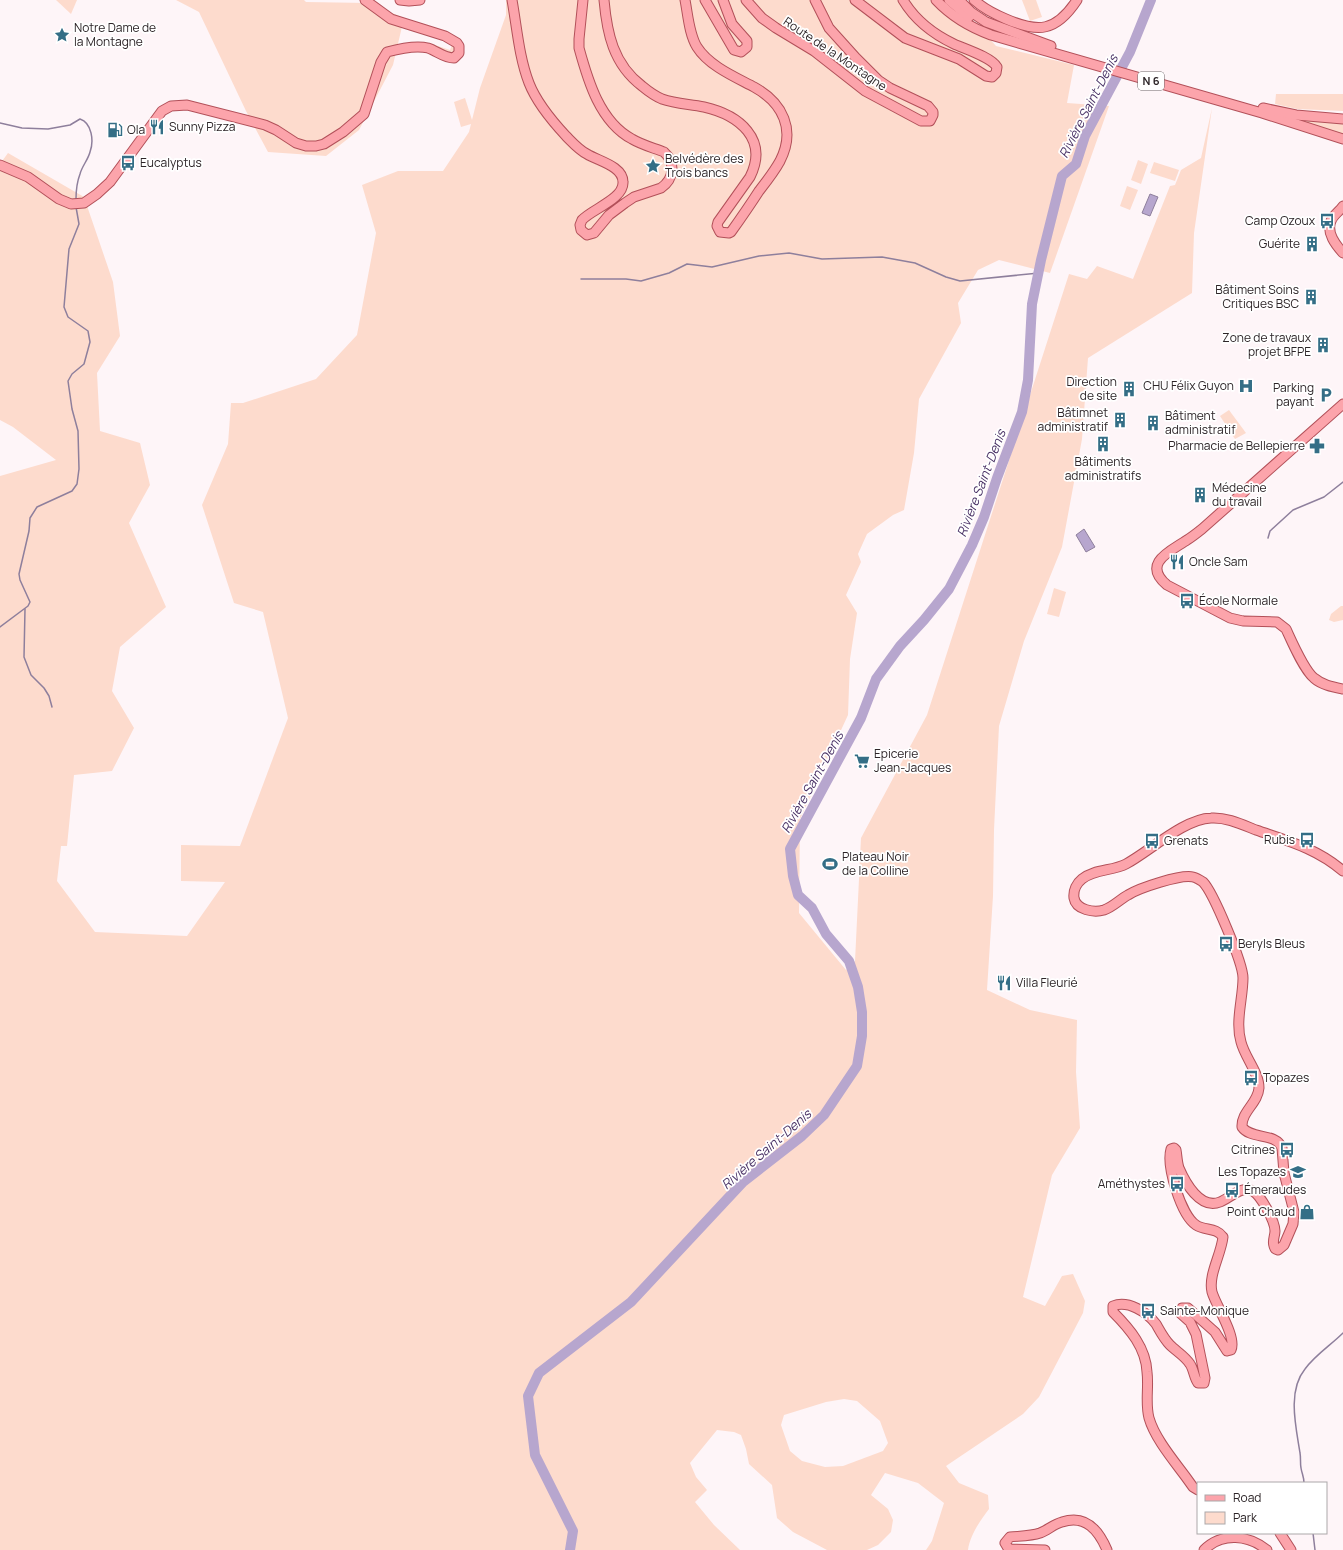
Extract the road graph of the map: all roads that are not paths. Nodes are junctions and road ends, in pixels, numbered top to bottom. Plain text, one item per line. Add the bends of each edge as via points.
1 (365, 0) edge
2 (400, 0) edge
3 (420, 0) edge
4 (512, 0) edge
5 (583, 0) edge
6 (604, 0) edge
7 (685, 0) edge
8 (705, 0) edge
9 (723, 0) edge
10 (746, 0) edge
11 (815, 0) edge
12 (855, 0) edge
13 (903, 0) edge
14 (936, 0) edge
15 (944, 0) edge
16 (949, 0) edge
17 (958, 0) edge
18 (974, 0) edge
19 (1076, 0) edge
20 (1041, 46) junction
21 (1263, 111) junction
22 (1343, 119) edge
23 (1343, 139) edge
24 (0, 165) edge
25 (1343, 207) edge
26 (1343, 217) edge
27 (1330, 226) junction
28 (1343, 253) edge
29 (1343, 404) edge
30 (1343, 689) edge
31 (1343, 871) edge
32 (1197, 1489) edge
33 (1281, 1534) edge
34 (1045, 1550) edge
35 (1107, 1550) edge
36 (1204, 1550) edge
37 (1267, 1550) edge
38 (1291, 1550) edge

1 - 24 main road via 391,19 435,32 454,41 459,46 457,56 448,58 423,47 387,52 381,62 364,114 343,132 322,145 306,146 265,125 194,106 179,105 162,111 110,182 97,194 76,204 59,199 28,177
2 - 3 main road
4 - 5 main road via 526,73 530,85 549,116 585,153 617,170 622,178 623,186 618,195 582,220 581,230 587,235 594,233 625,202 665,185 671,177 673,166 664,152 631,139 620,131 598,102 579,48
6 - 7 main road via 610,39 621,63 631,76 662,99 712,109 729,116 744,127 753,138 756,152 753,170 746,184 718,222 720,232 729,233 780,160 787,134 786,122 772,100 717,66 697,48
8 - 9 main road via 734,50 742,52 747,47 747,41 732,24
10 - 11 main road, Route de la Montagne via 762,18 814,51 865,91 921,121 930,121 933,112 928,106 890,88 856,58 829,28
12 - 13 main road via 905,38 959,59 986,76 992,77 996,73 997,67 991,61 929,29 911,12
14 - 20 main road via 952,15 972,28 1002,39
15 - 20 main road, N 6 via 984,29 1005,38
16 - 20 main road, N 6 via 967,16 984,25
17 - 20 main road via 986,22
18 - 19 main road via 990,12 1032,28 1044,27 1063,18
20 - 21 main road, N 6
21 - 22 main road, N 6
21 - 23 main road, N 6
25 - 27 main road via 1332,218
26 - 27 main road
27 - 28 main road via 1332,238
29 - 30 main road via 1202,529 1164,555 1158,566 1160,578 1167,585 1230,618 1277,622 1282,625 1308,672 1324,684
31 - 32 main road via 1329,859 1305,847 1228,820 1212,818 1192,823 1125,864 1083,877 1074,890 1074,899 1078,905 1084,909 1102,911 1140,889 1182,877 1194,877 1208,888 1228,931 1244,975 1239,1034 1244,1054 1256,1075 1259,1087 1242,1127 1246,1132 1276,1140 1282,1148 1284,1173 1294,1212 1293,1224 1284,1245 1278,1250 1273,1244 1275,1231 1271,1217 1260,1197 1254,1192 1243,1190 1219,1202 1203,1201 1186,1183 1176,1150 1171,1149 1169,1153 1174,1186 1188,1217 1195,1225 1214,1230 1223,1237 1211,1290 1229,1330 1233,1345 1231,1350 1227,1351 1215,1332 1188,1308 1182,1308 1180,1311 1196,1334 1204,1383 1198,1384 1187,1360 1170,1345 1146,1314 1127,1305 1113,1306 1113,1312 1145,1356 1148,1373 1147,1407 1152,1427
33 - 38 main road
34 - 35 main road via 1011,1549 1005,1543 1010,1537 1037,1534 1072,1520 1091,1526
36 - 37 main road via 1225,1538 1242,1537 1257,1542

